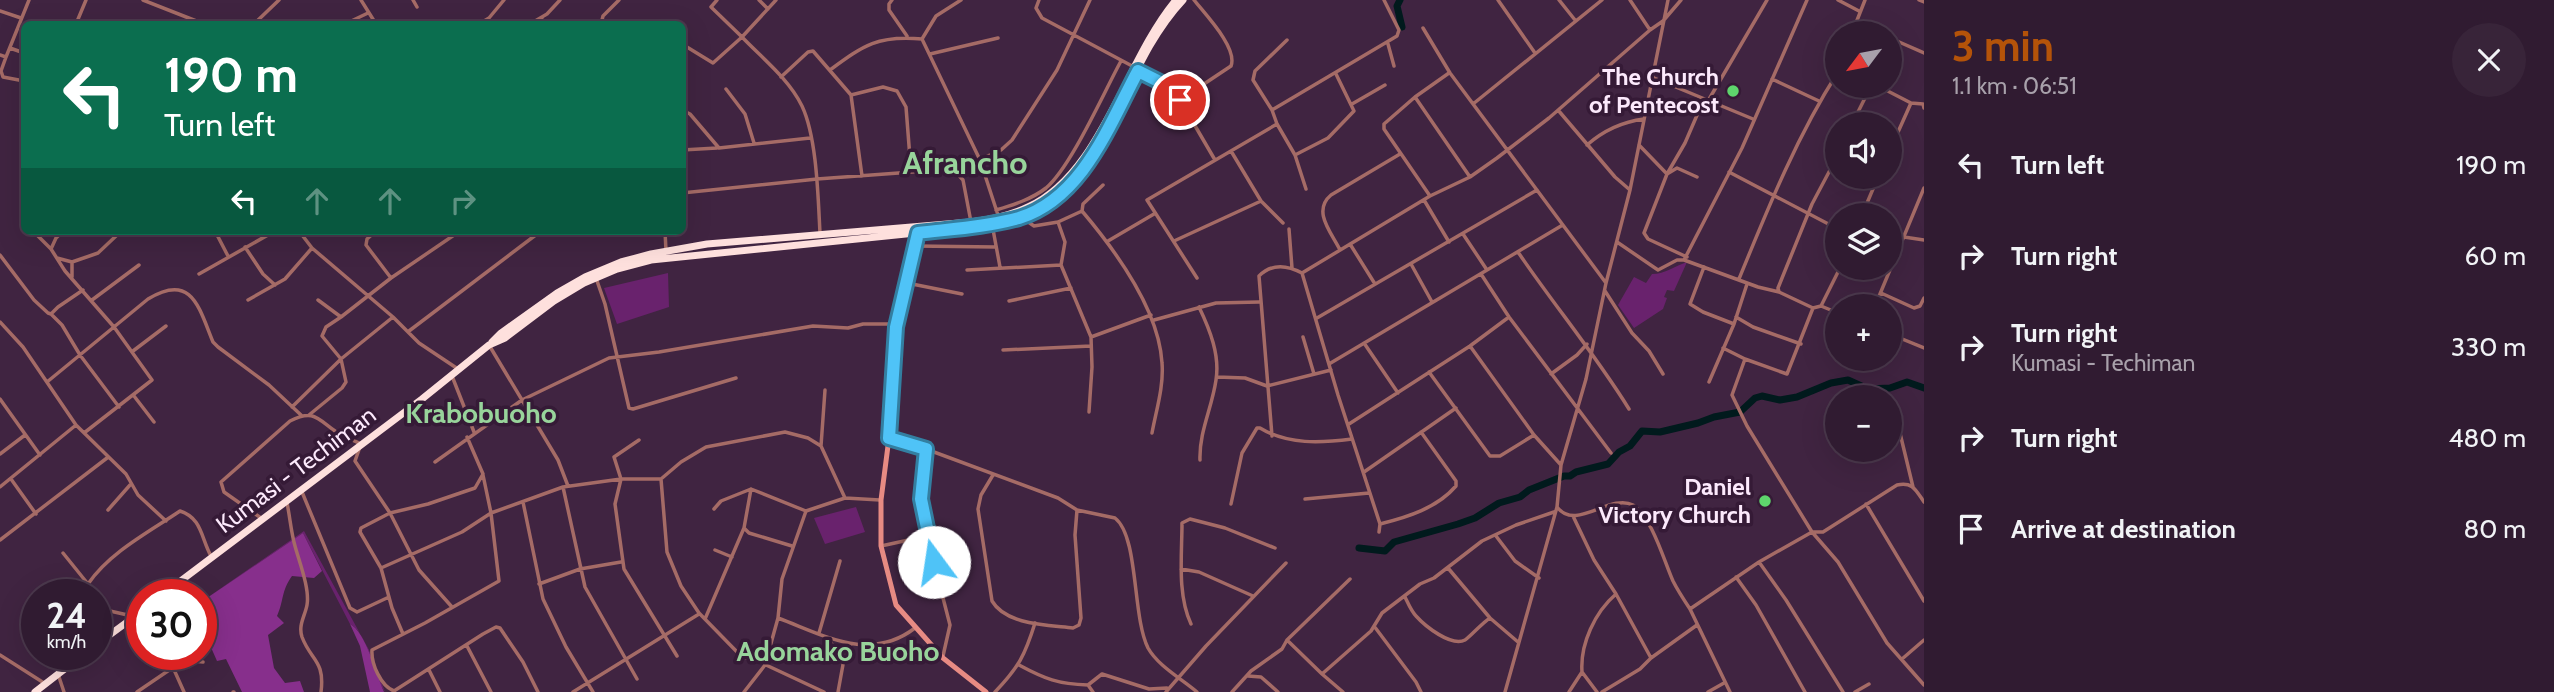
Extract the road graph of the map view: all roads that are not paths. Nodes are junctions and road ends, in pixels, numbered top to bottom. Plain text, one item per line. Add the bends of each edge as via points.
1 (29, 0) edge
2 (86, 0) edge
3 (143, 0) edge
4 (279, 0) edge
5 (361, 0) edge
6 (413, 0) edge
7 (504, 0) edge
8 (560, 0) edge
9 (619, 0) edge
10 (718, 0) edge
11 (759, 0) edge
12 (776, 0) edge
13 (892, 0) edge
14 (961, 0) edge
15 (1039, 0) edge
16 (1090, 0) edge
17 (1176, 0) edge
18 (1183, 0) edge
19 (1194, 0) edge
20 (1384, 0) edge
21 (1498, 0) edge
22 (1559, 0) edge
23 (1602, 0) edge
24 (1630, 0) edge
25 (1668, 0) edge
26 (1681, 0) edge
27 (1767, 0) edge
28 (1807, 0) edge
29 (1838, 0) edge
30 (1865, 0) edge
31 (417, 7) dead end
32 (768, 9) junction
33 (0, 11) edge
34 (1859, 11) junction
35 (368, 13) junction
36 (541, 18) junction
37 (22, 19) joint
38 (1574, 20) junction
39 (21, 21) edge
40 (77, 21) edge
41 (196, 21) edge
42 (257, 21) edge
43 (351, 21) edge
44 (374, 21) edge
45 (484, 21) edge
46 (536, 21) edge
47 (544, 21) edge
48 (602, 21) edge
49 (1663, 21) junction
50 (1856, 21) edge
51 (1423, 28) dead end
52 (1650, 30) junction
53 (1074, 34) junction
54 (907, 36) junction
55 (742, 37) junction
56 (998, 38) dead end
57 (922, 39) junction
58 (1287, 40) dead end
59 (1902, 43) edge
60 (1388, 44) junction
61 (686, 46) edge
62 (10, 48) junction
63 (21, 52) edge
64 (1535, 53) junction
65 (1924, 53) edge
66 (930, 54) junction
67 (0, 55) edge
68 (6, 57) junction
69 (1121, 61) junction
70 (1394, 66) dead end
71 (830, 69) junction
72 (1136, 69) junction
73 (1450, 73) junction
74 (1336, 74) junction
75 (781, 77) junction
76 (1654, 78) junction
77 (1772, 79) junction
78 (21, 81) edge
79 (1385, 85) dead end
80 (726, 89) dead end
81 (1825, 92) edge
82 (851, 95) junction
83 (1415, 97) junction
84 (1901, 98) edge
85 (1180, 100) junction
86 (1706, 100) junction
87 (1819, 101) junction
88 (1911, 103) junction
89 (1352, 104) junction
90 (1474, 104) junction
91 (1924, 105) edge
92 (1272, 110) junction
93 (1558, 110) junction
94 (686, 112) edge
95 (1645, 119) junction
96 (1753, 119) junction
97 (1902, 123) edge
98 (1277, 124) junction
99 (810, 138) junction
100 (754, 142) junction
101 (1587, 145) junction
102 (1639, 145) junction
103 (719, 148) junction
104 (1509, 149) junction
105 (686, 150) edge
106 (1231, 151) junction
107 (1401, 154) junction
108 (1295, 155) junction
109 (981, 160) junction
110 (1215, 160) junction
111 (911, 171) junction
112 (1729, 172) junction
113 (1667, 174) junction
114 (862, 176) junction
115 (1470, 177) junction
116 (1697, 177) dead end
117 (817, 179) junction
118 (1825, 181) edge
119 (1103, 185) dead end
120 (1924, 188) edge
121 (1306, 189) dead end
122 (1537, 190) junction
123 (1630, 190) junction
124 (686, 193) edge
125 (1775, 194) junction
126 (1430, 196) junction
127 (1424, 200) junction
128 (1261, 201) junction
129 (1082, 211) junction
130 (997, 214) junction
131 (1154, 214) junction
132 (1809, 214) junction
133 (1021, 217) junction
134 (971, 222) junction
135 (1058, 222) junction
136 (1825, 222) edge
137 (1283, 223) dead end
138 (992, 225) junction
139 (1561, 226) junction
140 (1289, 229) dead end
141 (918, 233) junction
142 (820, 234) junction
143 (1463, 234) junction
144 (37, 235) edge
145 (59, 235) edge
146 (217, 235) edge
147 (268, 235) edge
148 (302, 235) edge
149 (372, 235) edge
150 (454, 235) edge
151 (536, 235) edge
152 (665, 235) edge
153 (116, 236) dead end
154 (533, 237) joint
155 (1904, 237) junction
156 (1924, 240) edge
157 (746, 241) junction
158 (1108, 241) junction
159 (1173, 241) junction
160 (1902, 241) edge
161 (1449, 242) junction
162 (1617, 243) junction
163 (1350, 244) junction
164 (915, 246) junction
165 (245, 247) junction
166 (996, 247) junction
167 (312, 248) junction
168 (51, 249) junction
169 (747, 250) junction
170 (1340, 250) junction
171 (666, 251) junction
172 (1518, 252) junction
173 (0, 254) edge
174 (228, 256) junction
175 (57, 258) junction
176 (1686, 258) junction
177 (72, 261) junction
178 (1411, 264) junction
179 (139, 265) dead end
180 (1061, 265) junction
181 (1000, 267) junction
182 (1704, 267) junction
183 (1292, 268) junction
184 (967, 270) dead end
185 (1487, 270) junction
186 (1302, 273) junction
187 (200, 274) dead end
188 (1481, 274) junction
189 (72, 277) junction
190 (391, 278) junction
191 (596, 278) junction
192 (1197, 278) dead end
193 (1739, 279) junction
194 (1834, 280) edge
195 (1886, 280) edge
196 (907, 283) junction
197 (1606, 283) junction
198 (1747, 284) junction
199 (275, 285) junction
200 (1375, 285) junction
201 (1071, 288) junction
202 (83, 290) junction
203 (1605, 291) junction
204 (1779, 292) junction
205 (1881, 293) joint
206 (962, 294) dead end
207 (367, 297) junction
208 (1924, 298) edge
209 (92, 300) junction
210 (248, 300) dead end
211 (318, 300) dead end
212 (1009, 301) dead end
213 (1259, 302) junction
214 (1432, 302) junction
215 (1821, 306) junction
216 (1199, 307) junction
217 (1813, 308) junction
218 (1825, 308) edge
219 (1918, 308) junction
220 (1924, 312) edge
221 (51, 314) junction
222 (341, 317) junction
223 (393, 317) junction
224 (1153, 317) junction
225 (1508, 317) junction
226 (1736, 317) junction
227 (1317, 318) junction
228 (0, 322) edge
229 (897, 324) junction
230 (1734, 324) junction
231 (166, 326) dead end
232 (114, 327) junction
233 (409, 331) junction
234 (1091, 337) junction
235 (1303, 337) dead end
236 (1902, 339) edge
237 (1364, 343) junction
238 (1587, 344) junction
239 (1801, 344) junction
240 (489, 345) junction
241 (1091, 346) junction
242 (1470, 346) junction
243 (1723, 348) junction
244 (1924, 348) edge
245 (1003, 350) dead end
246 (133, 351) junction
247 (1592, 351) junction
248 (80, 355) junction
249 (617, 356) junction
250 (341, 359) junction
251 (1745, 359) junction
252 (1329, 364) junction
253 (459, 370) junction
254 (1331, 370) junction
255 (1429, 372) junction
256 (1314, 374) junction
257 (1551, 374) junction
258 (1663, 374) dead end
259 (452, 376) junction
260 (1216, 377) junction
261 (736, 378) dead end
262 (47, 382) junction
263 (1709, 382) dead end
264 (1267, 386) junction
265 (825, 390) dead end
266 (1398, 393) junction
267 (134, 396) junction
268 (0, 399) edge
269 (522, 400) junction
270 (1577, 406) junction
271 (119, 407) junction
272 (292, 407) junction
273 (1456, 408) junction
274 (1629, 409) dead end
275 (1089, 412) dead end
276 (301, 415) junction
277 (309, 415) junction
278 (154, 422) dead end
279 (1349, 424) junction
280 (76, 425) junction
281 (474, 432) junction
282 (1421, 432) junction
283 (85, 433) junction
284 (1152, 433) dead end
285 (25, 435) junction
286 (1534, 435) junction
287 (1272, 436) junction
288 (467, 437) junction
289 (889, 438) junction
290 (1353, 439) junction
291 (639, 440) dead end
292 (1902, 441) edge
293 (361, 444) junction
294 (821, 446) junction
295 (926, 449) junction
296 (1611, 453) dead end
297 (0, 454) edge
298 (40, 455) junction
299 (107, 458) junction
300 (1200, 460) dead end
301 (435, 462) dead end
302 (1561, 465) junction
303 (1364, 472) junction
304 (483, 474) junction
305 (993, 475) junction
306 (11, 479) junction
307 (621, 479) junction
308 (661, 480) junction
309 (131, 485) junction
310 (566, 486) junction
311 (1913, 486) junction
312 (0, 487) edge
313 (751, 489) junction
314 (301, 490) junction
315 (1369, 493) junction
316 (845, 498) junction
317 (881, 499) junction
318 (1305, 499) dead end
319 (286, 501) junction
320 (522, 501) junction
321 (1924, 502) edge
322 (1231, 504) dead end
323 (1866, 504) junction
324 (714, 509) dead end
325 (1556, 509) junction
326 (108, 510) dead end
327 (1077, 510) junction
328 (806, 511) junction
329 (390, 513) junction
330 (491, 513) junction
331 (36, 514) junction
332 (1573, 516) junction
333 (262, 519) junction
334 (166, 521) junction
335 (1380, 524) junction
336 (744, 528) junction
337 (1380, 532) dead end
338 (1812, 532) junction
339 (1496, 535) junction
340 (927, 536) junction
341 (0, 540) edge
342 (793, 546) junction
343 (881, 546) junction
344 (1275, 548) dead end
345 (715, 550) dead end
346 (63, 553) dead end
347 (411, 556) junction
348 (732, 557) junction
349 (212, 558) junction
350 (622, 561) junction
351 (840, 561) dead end
352 (1759, 562) junction
353 (1286, 563) dead end
354 (381, 568) junction
355 (1448, 568) junction
356 (580, 569) junction
357 (1181, 569) junction
358 (1737, 577) junction
359 (1538, 578) junction
360 (84, 579) edge
361 (92, 579) edge
362 (184, 579) edge
363 (1350, 579) dead end
364 (539, 584) junction
365 (1616, 594) junction
366 (1253, 596) junction
367 (1405, 596) junction
368 (389, 597) junction
369 (1924, 601) edge
370 (452, 607) junction
371 (1690, 609) junction
372 (699, 614) junction
373 (778, 618) junction
374 (1490, 618) junction
375 (705, 619) junction
376 (1035, 623) junction
377 (1191, 624) dead end
378 (1697, 625) junction
379 (1374, 626) junction
380 (915, 628) junction
381 (819, 633) junction
382 (403, 634) junction
383 (663, 634) junction
384 (828, 637) junction
385 (1287, 640) junction
386 (1924, 640) edge
387 (1518, 642) junction
388 (850, 645) junction
389 (467, 646) junction
390 (0, 655) edge
391 (677, 656) dead end
392 (767, 657) junction
393 (624, 658) junction
394 (943, 658) junction
395 (1651, 658) junction
396 (1901, 660) junction
397 (843, 664) junction
398 (1019, 664) junction
399 (765, 665) junction
400 (63, 670) edge
401 (169, 670) edge
402 (174, 670) edge
403 (429, 670) junction
404 (1582, 672) junction
405 (58, 674) junction
406 (1322, 674) junction
407 (1178, 676) junction
408 (1248, 676) junction
409 (637, 678) dead end
410 (586, 682) junction
411 (1725, 682) junction
412 (45, 684) junction
413 (1869, 684) dead end
414 (1088, 685) junction
415 (1924, 685) edge
416 (145, 689) edge
417 (1167, 690) edge
418 (1150, 691) edge
419 (35, 692) edge
420 (64, 692) edge
421 (137, 692) edge
422 (184, 692) edge
423 (321, 692) edge
424 (440, 692) edge
425 (491, 692) edge
426 (538, 692) edge
427 (573, 692) edge
428 (593, 692) edge
429 (744, 692) edge
430 (824, 692) edge
431 (838, 692) edge
432 (986, 692) edge
433 (995, 692) edge
434 (1093, 692) edge
435 (1197, 692) edge
436 (1232, 692) edge
437 (1278, 692) edge
438 (1343, 692) edge
439 (1421, 692) edge
440 (1505, 692) edge
441 (1569, 692) edge
442 (1599, 692) edge
443 (1708, 692) edge
444 (1730, 692) edge
445 (1805, 692) edge
446 (1843, 692) edge
447 (1856, 692) edge

1 - 37 street
2 - 40 street
3 - 41 street
4 - 42 street
5 - 35 street
6 - 31 street
7 - 45 street
8 - 36 street
9 - 48 street
10 - 55 street via 711,7
11 - 32 street
12 - 32 street
13 - 54 street via 889,10
14 - 57 street via 936,16
15 - 53 street via 1039,15
16 - 53 street
17 - 72 highway
18 - 72 highway, Kumasi - Techiman
19 - 85 street via 1229,46 1233,59 1231,66
20 - 60 street via 1399,30
21 - 64 street
22 - 38 street
23 - 38 street
24 - 52 street
25 - 49 street
26 - 49 street
27 - 86 street
28 - 77 street
29 - 34 street
30 - 34 street
32 - 55 street
33 - 37 street
34 - 50 street
35 - 43 street
35 - 44 street
36 - 46 street
36 - 47 street
38 - 64 street
39 - 62 street
49 - 52 street
49 - 76 street
51 - 73 street
52 - 93 street
53 - 69 street
53 - 109 street via 1057,70 1012,140
54 - 57 street
54 - 71 street via 859,49
55 - 61 street via 713,63
55 - 75 street
56 - 66 street
57 - 66 street
58 - 92 street via 1253,76
59 - 65 street
60 - 70 street
60 - 74 street
62 - 63 street
62 - 68 street
64 - 90 street
66 - 109 street
67 - 68 street
68 - 78 street via 3,77
69 - 72 street
69 - 130 street via 1054,180
71 - 75 street via 811,51
71 - 82 street
72 - 85 street via 1166,85
72 - 130 highway via 1071,176 1030,206
72 - 133 highway, Kumasi - Techiman via 1082,173 1053,199
73 - 83 street
73 - 90 street
74 - 89 street
74 - 92 street
75 - 99 street via 802,106
76 - 86 street
76 - 95 street
77 - 87 street
77 - 96 street
79 - 89 street
80 - 100 street via 745,114
81 - 87 street
82 - 111 street via 883,87 897,91 905,107
82 - 114 street
83 - 107 street via 1384,124
83 - 115 street
84 - 88 street
85 - 110 street
86 - 96 street
86 - 113 street
87 - 125 street
88 - 91 street
88 - 97 street
89 - 108 street via 1354,111 1328,138
90 - 104 street
92 - 98 street
93 - 101 street
93 - 104 street
94 - 103 street
95 - 101 street via 1620,124
95 - 102 street
96 - 112 street
98 - 106 street
98 - 108 street
99 - 100 street
99 - 117 street
100 - 103 street
101 - 123 street
102 - 113 street
102 - 123 street
103 - 105 street
104 - 115 street
104 - 122 street
106 - 110 street
106 - 128 street
107 - 126 street
107 - 170 street via 1324,202 1322,215
108 - 121 street
109 - 130 street
110 - 131 street via 1147,199
111 - 114 street
111 - 134 street via 956,170 963,180
112 - 125 street
112 - 176 street
113 - 116 street via 1677,168
113 - 176 street via 1644,233
114 - 117 street
115 - 126 street
117 - 124 street
117 - 142 street
118 - 132 street
119 - 129 street via 1083,204
120 - 155 street
122 - 139 street
122 - 143 street
123 - 162 street
125 - 132 street
125 - 193 street
126 - 127 street
127 - 161 street
127 - 163 street
128 - 137 street
128 - 159 street
129 - 135 street
129 - 158 street
130 - 134 highway
131 - 158 street
131 - 159 street
132 - 136 street
132 - 204 street
133 - 135 street via 1034,226
133 - 138 highway, Kumasi - Techiman
134 - 142 highway
135 - 180 street via 1065,242
138 - 141 highway, Kumasi - Techiman
138 - 166 street
139 - 172 street
139 - 197 street
140 - 183 street
141 - 164 street
141 - 169 highway, Kumasi - Techiman
142 - 157 highway
143 - 161 street
143 - 185 street
144 - 168 street
145 - 168 street
146 - 174 street
147 - 165 street
148 - 167 street
149 - 190 street via 366,245
150 - 190 street
151 - 154 street
152 - 171 street
153 - 177 street via 98,253
154 - 233 street
155 - 156 street
155 - 160 street
157 - 169 highway
157 - 171 highway
158 - 224 street
159 - 192 street
161 - 178 street
162 - 176 street via 1658,270
162 - 197 street
163 - 170 street
163 - 200 street
164 - 166 street
164 - 196 street
165 - 174 street
165 - 199 street
166 - 181 street
167 - 199 street
167 - 207 street
168 - 175 street
169 - 191 highway, Kumasi - Techiman via 651,260
170 - 186 street
171 - 240 highway via 584,277 544,301
172 - 185 street
172 - 238 street
173 - 221 street via 43,311
174 - 187 street
175 - 177 street
175 - 189 street
176 - 182 street
177 - 189 street
178 - 200 street
178 - 214 street
179 - 209 street
180 - 181 street
180 - 201 street
181 - 184 street
182 - 193 street
182 - 230 street via 1690,304
183 - 186 street
183 - 213 street via 1281,266 1261,273
185 - 188 street
186 - 227 street
188 - 214 street
188 - 225 street
189 - 202 street
190 - 207 street
191 - 240 highway, Kumasi - Techiman
191 - 249 street
193 - 198 street
194 - 215 street
195 - 205 street
196 - 206 street
196 - 229 street
197 - 203 street
198 - 204 street
198 - 226 street
199 - 210 street
200 - 227 street
201 - 212 street
201 - 234 street
202 - 209 street
202 - 221 street
203 - 247 street
203 - 258 street
204 - 217 street
205 - 219 street
207 - 222 street
207 - 223 street
208 - 219 street
209 - 232 street
211 - 222 street
213 - 216 street
213 - 264 street
214 - 237 street
215 - 217 street
215 - 218 street
216 - 224 street
216 - 260 street via 1213,343
217 - 239 street
219 - 220 street
221 - 248 street
222 - 250 street via 326,327 322,336
223 - 233 street
223 - 250 street
224 - 234 street
224 - 284 street via 1162,367
225 - 242 street
225 - 257 street
226 - 230 street
226 - 239 street
227 - 252 street
228 - 262 street
229 - 249 street via 813,326
229 - 289 street
230 - 243 street
231 - 246 street
232 - 246 street
232 - 248 street
232 - 272 street via 159,292 183,290 196,301 218,347
233 - 253 street
234 - 241 street
235 - 256 street
236 - 244 street
237 - 252 street
237 - 266 street
238 - 247 street
238 - 257 street
239 - 251 street via 1787,374
240 - 253 highway, Kumasi - Techiman
240 - 269 street
241 - 245 street
241 - 275 street
242 - 255 street
242 - 286 street
243 - 251 street
243 - 263 street
246 - 267 street via 152,380
247 - 270 street
247 - 274 street
248 - 262 street
248 - 271 street
249 - 261 street via 630,409
249 - 269 street
250 - 272 street
250 - 277 street via 346,382
251 - 338 street via 1732,395
252 - 254 street
253 - 259 highway, Kumasi - Techiman
254 - 256 street
254 - 279 street
255 - 266 street
255 - 273 street
256 - 264 street
257 - 270 street
259 - 281 street
259 - 293 highway, Kumasi - Techiman
260 - 264 street via 1245,378
260 - 300 street via 1200,441
262 - 280 street
264 - 287 street
265 - 294 street
266 - 279 street
267 - 271 street
267 - 278 street
268 - 285 street
269 - 281 street
269 - 310 street via 558,460
270 - 296 street
270 - 302 street
271 - 283 street
272 - 276 street
273 - 282 street
273 - 286 street via 1490,456 1500,456
276 - 277 street
276 - 333 street via 220,482 224,492
277 - 293 street
279 - 290 street
280 - 283 street
280 - 298 street
281 - 288 street
282 - 303 street
282 - 335 street via 1456,486 1441,502
283 - 299 street
285 - 297 street
285 - 298 street
286 - 302 street
287 - 290 street via 1327,442
287 - 322 street via 1260,428 1253,432 1242,453
288 - 301 street
288 - 304 street
289 - 295 street
289 - 317 street
290 - 303 street
291 - 307 street via 614,457
292 - 311 street
293 - 314 highway, Kumasi - Techiman
293 - 329 street via 355,461
294 - 308 street via 785,432 715,443 681,462
294 - 316 street
295 - 305 street
295 - 340 street via 921,499
298 - 306 street
299 - 309 street via 126,474
299 - 331 street
302 - 325 street
303 - 315 street
304 - 329 street via 475,488
304 - 330 street
305 - 327 street via 1058,498
305 - 376 street via 978,509 992,601 1002,612
306 - 312 street
306 - 331 street
307 - 308 street
307 - 310 street
307 - 350 street via 615,504
308 - 372 street via 667,552
309 - 326 street
309 - 334 street
310 - 320 street
310 - 356 street
311 - 321 street
311 - 323 street via 1897,485
313 - 324 street via 721,501
313 - 328 street
313 - 336 street
314 - 319 highway, Kumasi - Techiman
314 - 368 street via 349,608 357,612
315 - 318 street
315 - 335 street
316 - 317 street
316 - 328 street
317 - 343 street
319 - 333 highway, Kumasi - Techiman
319 - 423 street via 307,604 300,626 302,637 319,664
320 - 330 street
320 - 364 street
323 - 338 street via 1823,532
323 - 369 street
325 - 332 street
325 - 339 street
325 - 359 street
327 - 376 street via 1079,625
327 - 407 street via 1115,518 1125,530 1146,644 1155,658
328 - 342 street
329 - 347 street
329 - 354 street via 360,532
330 - 347 street
330 - 370 street via 499,580
331 - 341 street
332 - 365 street
332 - 371 street via 1630,503 1648,524
333 - 349 highway, Kumasi - Techiman
334 - 349 street via 180,511 192,517
334 - 361 street via 102,566
335 - 337 street
336 - 342 street
336 - 348 street
338 - 352 street
338 - 396 street via 1838,562
339 - 355 street
339 - 359 street via 1515,561
340 - 343 street
340 - 394 street via 950,625
342 - 373 street via 782,579
343 - 380 street via 896,605
344 - 357 street via 1190,519 1182,523
345 - 348 street
346 - 360 street
347 - 354 street
347 - 370 street
348 - 375 street
349 - 362 highway, Kumasi - Techiman
350 - 356 street
350 - 383 street
351 - 381 street
352 - 358 street
352 - 446 street
353 - 366 street
354 - 368 street
355 - 367 street
355 - 374 street
356 - 364 street
356 - 393 street via 591,600
357 - 366 street via 1199,572
357 - 377 street
358 - 371 street
358 - 445 street
359 - 387 street
363 - 385 street
364 - 410 street
365 - 395 street
365 - 404 street via 1584,646
366 - 407 street
367 - 374 street via 1416,616 1456,642 1467,639
367 - 379 street via 1382,612
368 - 382 street
370 - 382 street
371 - 378 street
372 - 375 street
372 - 383 street
373 - 381 street
373 - 392 street
374 - 387 street
375 - 392 street via 746,659
376 - 398 street
378 - 395 street
378 - 411 street
379 - 406 street
379 - 439 street
380 - 388 street via 896,640
380 - 394 street
381 - 384 street
382 - 403 street via 372,650 386,686 394,691
383 - 391 street
383 - 393 street
384 - 388 street
384 - 397 street
385 - 406 street
385 - 408 street
386 - 396 street
387 - 440 street
388 - 397 street
389 - 403 street
389 - 425 street
389 - 426 street via 500,628
390 - 412 street
392 - 399 street
393 - 409 street
393 - 410 street
394 - 432 street
395 - 442 street
396 - 415 street
397 - 431 street
398 - 414 street via 1042,678
398 - 433 street
399 - 429 street
399 - 430 street
400 - 405 highway
401 - 416 street
402 - 422 street
403 - 424 street
404 - 441 street
404 - 442 street
405 - 412 highway
405 - 420 street
406 - 438 street
407 - 417 street
407 - 435 street
408 - 436 street
408 - 437 street via 1261,677
410 - 427 street
410 - 428 street
411 - 443 street
411 - 444 street
412 - 419 highway
413 - 447 street
414 - 418 street via 1106,674
414 - 434 street
416 - 421 street
417 - 418 street

